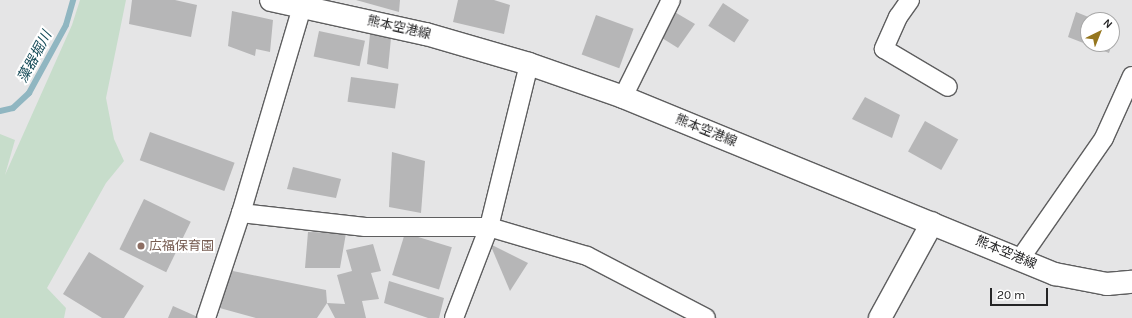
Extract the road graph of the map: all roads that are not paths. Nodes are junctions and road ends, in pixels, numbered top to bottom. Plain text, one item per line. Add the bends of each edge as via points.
1 (271, 0) edge
2 (671, 0) edge
3 (910, 0) edge
4 (302, 6) junction
5 (529, 64) junction
6 (1132, 76) edge
7 (948, 87) dead end
8 (623, 97) junction
9 (241, 213) junction
10 (932, 223) junction
11 (489, 227) junction
12 (1020, 259) junction
13 (1132, 282) edge
14 (206, 318) edge
15 (454, 318) edge
16 (706, 318) edge
17 (880, 318) edge

1 - 4 main road, 熊本空港線
2 - 8 street
3 - 7 street via 898,17 884,48
4 - 5 main road, 熊本空港線 via 426,34
4 - 9 street
5 - 8 main road, 熊本空港線
5 - 11 street
6 - 12 street via 1104,138
8 - 10 main road, 熊本空港線
9 - 11 street via 365,227
9 - 14 street
10 - 12 main road, 熊本空港線
10 - 17 main road
11 - 15 street
11 - 16 street via 587,256
12 - 13 main road, 熊本空港線 via 1055,274 1107,284

